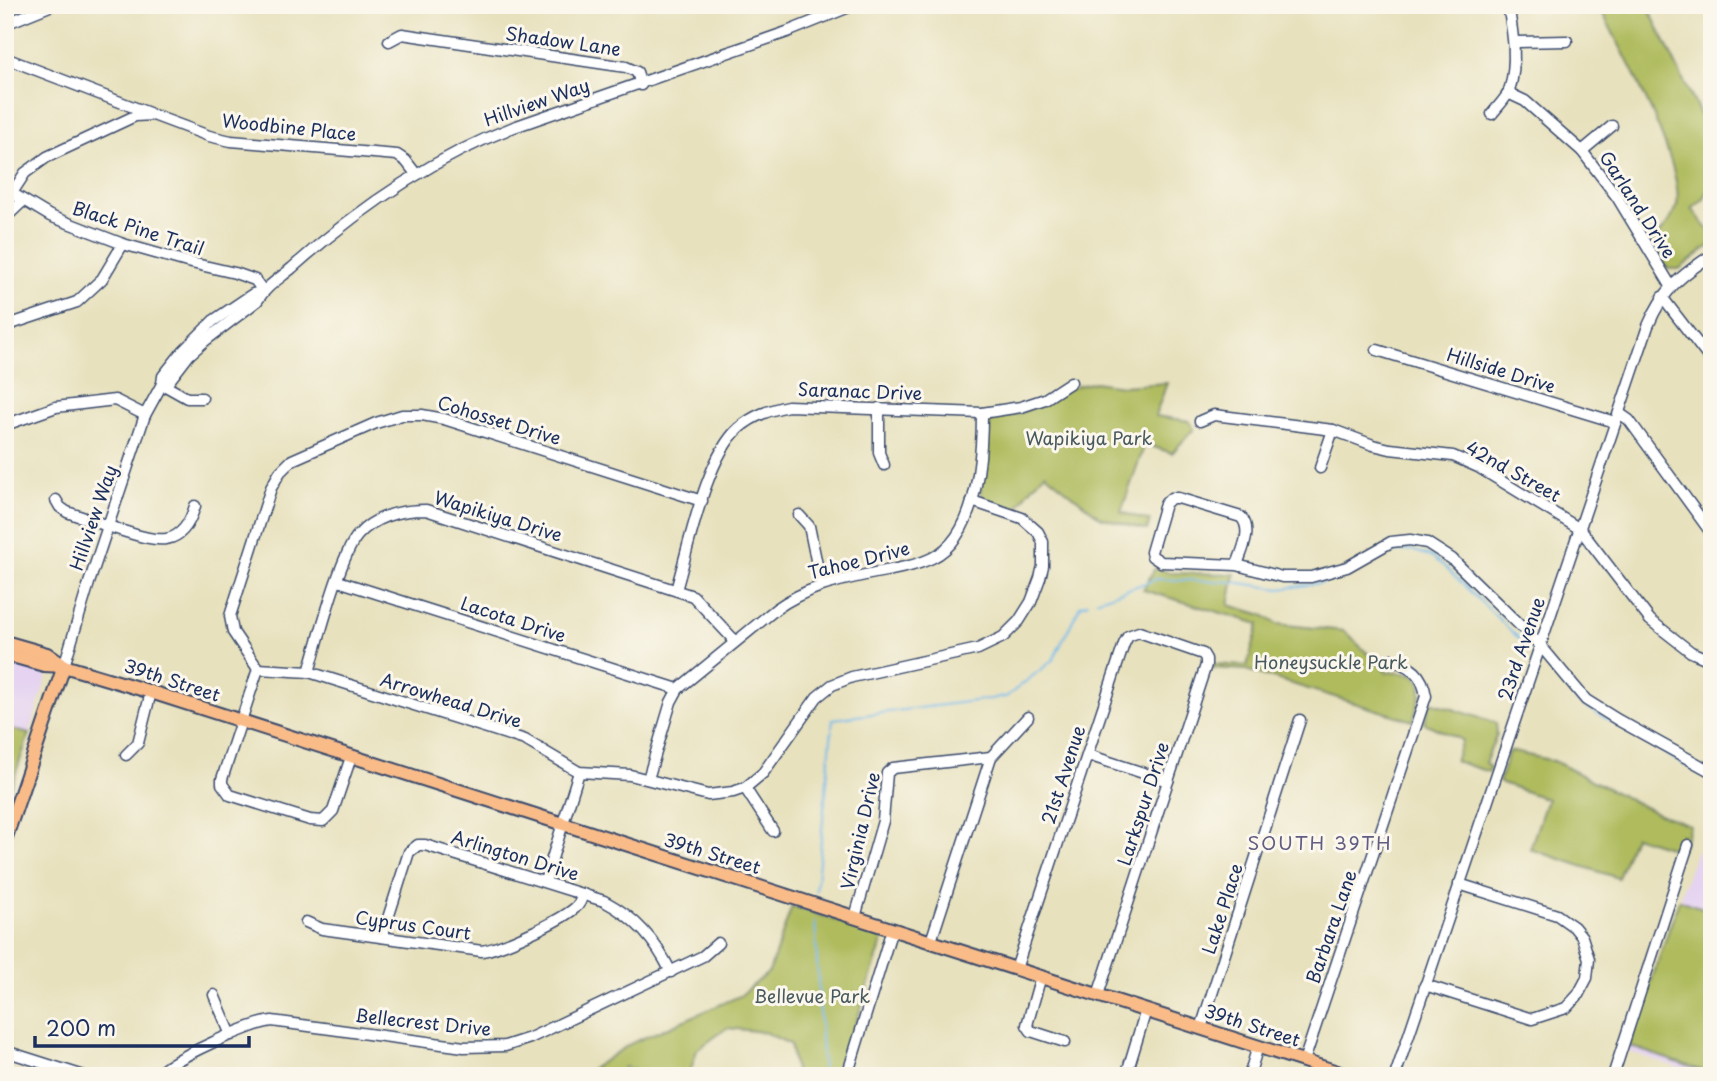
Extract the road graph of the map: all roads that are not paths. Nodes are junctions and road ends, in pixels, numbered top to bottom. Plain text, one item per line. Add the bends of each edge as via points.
1 (52, 5) edge
2 (854, 5) edge
3 (1508, 5) edge
4 (5, 24) edge
5 (389, 41) dead end
6 (1567, 41) dead end
7 (1515, 42) junction
8 (5, 58) edge
9 (640, 85) junction
10 (1508, 93) junction
11 (153, 114) junction
12 (1492, 114) dead end
13 (1612, 126) dead end
14 (1582, 151) junction
15 (416, 174) junction
16 (8, 191) edge
17 (23, 201) junction
18 (5, 218) edge
19 (123, 244) junction
20 (1712, 255) edge
21 (1671, 286) junction
22 (263, 291) junction
23 (1662, 297) junction
24 (5, 326) edge
25 (1377, 350) dead end
26 (1712, 362) edge
27 (1071, 382) dead end
28 (162, 384) junction
29 (202, 398) dead end
30 (879, 408) junction
31 (982, 413) junction
32 (145, 415) junction
33 (1617, 418) junction
34 (1200, 421) dead end
35 (5, 425) edge
36 (1333, 430) junction
37 (884, 465) dead end
38 (1320, 468) dead end
39 (56, 500) dead end
40 (702, 501) junction
41 (972, 502) junction
42 (195, 506) dead end
43 (799, 515) dead end
44 (108, 526) junction
45 (1580, 529) junction
46 (1712, 534) edge
47 (1237, 565) junction
48 (338, 581) junction
49 (821, 584) junction
50 (676, 590) junction
51 (735, 641) junction
52 (5, 642) edge
53 (1171, 643) joint
54 (1540, 645) junction
55 (5, 654) edge
56 (1391, 659) dead end
57 (1712, 661) edge
58 (64, 666) junction
59 (258, 669) junction
60 (309, 672) junction
61 (678, 689) junction
62 (151, 692) junction
63 (1028, 717) dead end
64 (1300, 720) dead end
65 (242, 722) junction
66 (126, 755) dead end
67 (1088, 755) junction
68 (351, 757) junction
69 (991, 757) junction
70 (579, 772) junction
71 (1712, 772) edge
72 (648, 779) junction
73 (1168, 781) junction
74 (745, 788) junction
75 (562, 825) junction
76 (773, 831) dead end
77 (5, 841) edge
78 (1688, 845) dead end
79 (545, 881) junction
80 (1459, 884) junction
81 (583, 894) junction
82 (855, 917) junction
83 (306, 922) dead end
84 (892, 929) junction
85 (382, 937) junction
86 (931, 941) junction
87 (718, 943) dead end
88 (1016, 969) junction
89 (671, 972) junction
90 (1041, 976) junction
91 (1425, 985) junction
92 (214, 995) dead end
93 (1098, 995) junction
94 (1146, 1010) junction
95 (1201, 1028) junction
96 (231, 1035) junction
97 (1065, 1042) dead end
98 (1258, 1046) junction
99 (5, 1051) edge
100 (1304, 1061) junction
101 (84, 1076) edge
102 (157, 1076) edge
103 (848, 1076) edge
104 (1126, 1076) edge
105 (1249, 1076) edge
106 (1350, 1076) edge
107 (1395, 1076) edge
108 (1613, 1076) edge

1 - 4 street
2 - 9 street, Hillview Way
3 - 7 street
5 - 9 street, Shadow Lane via 402,34 626,67 637,72
6 - 7 street
7 - 10 street
8 - 11 street, Woodbine Place
9 - 15 street, Hillview Way via 476,141
10 - 12 street
10 - 14 street, Garland Drive
11 - 15 street, Woodbine Place via 231,141 397,155
11 - 16 street via 135,116 47,157
13 - 14 street
14 - 21 street, Garland Drive via 1617,197
15 - 22 street, Hillview Way
16 - 17 street, Black Pine Trail
17 - 18 street
17 - 19 street, Black Pine Trail
19 - 22 street, Black Pine Trail via 235,273 255,280
19 - 24 street via 102,278 77,302
20 - 21 street, 23rd Avenue
21 - 23 street, 23rd Avenue
22 - 28 street, Hillview Way via 213,321 169,368
23 - 26 street
23 - 33 street, 23rd Avenue via 1647,326
25 - 33 street, Hillside Drive
27 - 31 street, Saranac Drive via 1045,399
28 - 29 street via 187,398
28 - 32 street, Hillview Way
30 - 31 street, Saranac Drive
30 - 37 street via 879,453
30 - 40 street, Saranac Drive via 789,406 752,418 721,449
31 - 41 street, Tahoe Drive via 982,457
32 - 35 street via 115,400 56,407
32 - 44 street, Hillview Way
33 - 45 street, 23rd Avenue
33 - 46 street via 1629,420
34 - 36 street, 42nd Street via 1214,415
36 - 38 street
36 - 45 street, 42nd Street via 1390,449 1453,456
39 - 44 street via 67,512
40 - 50 street, Saranac Drive
40 - 59 street, Cohosset Drive via 444,419 402,415 376,423 292,460 271,488 230,616 233,632
41 - 49 street, Tahoe Drive via 953,541 934,557
41 - 74 street via 1022,518 1043,542 1040,578 1019,621 1003,637 978,649 832,685 817,697 763,773
42 - 44 street via 183,531 159,541
43 - 49 street via 809,526
44 - 58 street, Hillview Way
45 - 54 street, 23rd Avenue
45 - 57 street, 42nd Street via 1650,620 1691,653
47 - 47 street via 1156,561 1151,547 1165,504 1178,498 1241,517 1248,531
47 - 54 street via 1282,577 1311,577 1347,567 1391,542 1427,543 1452,559
48 - 50 street, Wapikiya Drive via 357,535 376,520 401,510 426,510
48 - 60 street, Wapikiya Drive
48 - 61 street, Lacota Drive
49 - 51 street, Tahoe Drive via 791,598
50 - 51 street, Wapikiya Drive via 704,605
51 - 61 street, Tahoe Drive
52 - 58 main road via 47,654
53 - 67 street, 21st Avenue via 1139,632 1128,636
53 - 73 street, Larkspur Drive via 1206,659
54 - 71 street via 1586,700
54 - 80 street, 23rd Avenue
55 - 58 main road
56 - 100 street, Barbara Lane via 1424,680 1426,696
58 - 62 main road, 39th Street
58 - 77 main road
59 - 60 street
59 - 65 street
60 - 70 street, Arrowhead Drive via 526,740
61 - 72 street, Tahoe Drive
62 - 65 main road, 39th Street
62 - 66 street via 138,743
63 - 69 street
64 - 95 street, Lake Place
65 - 68 main road, 39th Street
65 - 68 street via 222,779 230,795 323,821 333,811
67 - 73 street
67 - 88 street, 21st Avenue
68 - 75 main road, 39th Street
69 - 82 street, Virginia Drive via 892,768 887,773 883,821
69 - 86 street
70 - 72 street, Arrowhead Drive
70 - 75 street
72 - 74 street, Arrowhead Drive via 708,795
73 - 93 street, Larkspur Drive
74 - 76 street
75 - 79 street
75 - 82 main road, 39th Street
78 - 108 street
79 - 81 street, Arlington Drive
79 - 85 street, Arlington Drive via 418,845 408,855
80 - 91 street, 23rd Avenue
80 - 91 street via 1557,915 1574,927 1589,959 1587,978 1566,1008 1532,1019
81 - 85 street, Cyprus Court via 566,915 487,950
81 - 89 street, Arlington Drive via 614,906 638,924
82 - 84 main road, 39th Street
83 - 85 street, Cyprus Court via 322,929
84 - 86 main road, 39th Street
84 - 103 street
86 - 88 main road, 39th Street
87 - 89 street, Bellecrest Drive
88 - 90 main road, 39th Street
89 - 96 street, Bellecrest Drive via 505,1046 464,1047 272,1021
90 - 93 main road, 39th Street
90 - 97 street via 1027,1025 1031,1031
91 - 107 street, 23rd Avenue
92 - 96 street
93 - 94 main road, 39th Street
94 - 95 main road, 39th Street
94 - 104 street
95 - 98 main road, 39th Street
96 - 102 street, Bellecrest Drive via 166,1066
98 - 100 main road, 39th Street
98 - 105 street
99 - 101 street
100 - 106 main road, 39th Street

